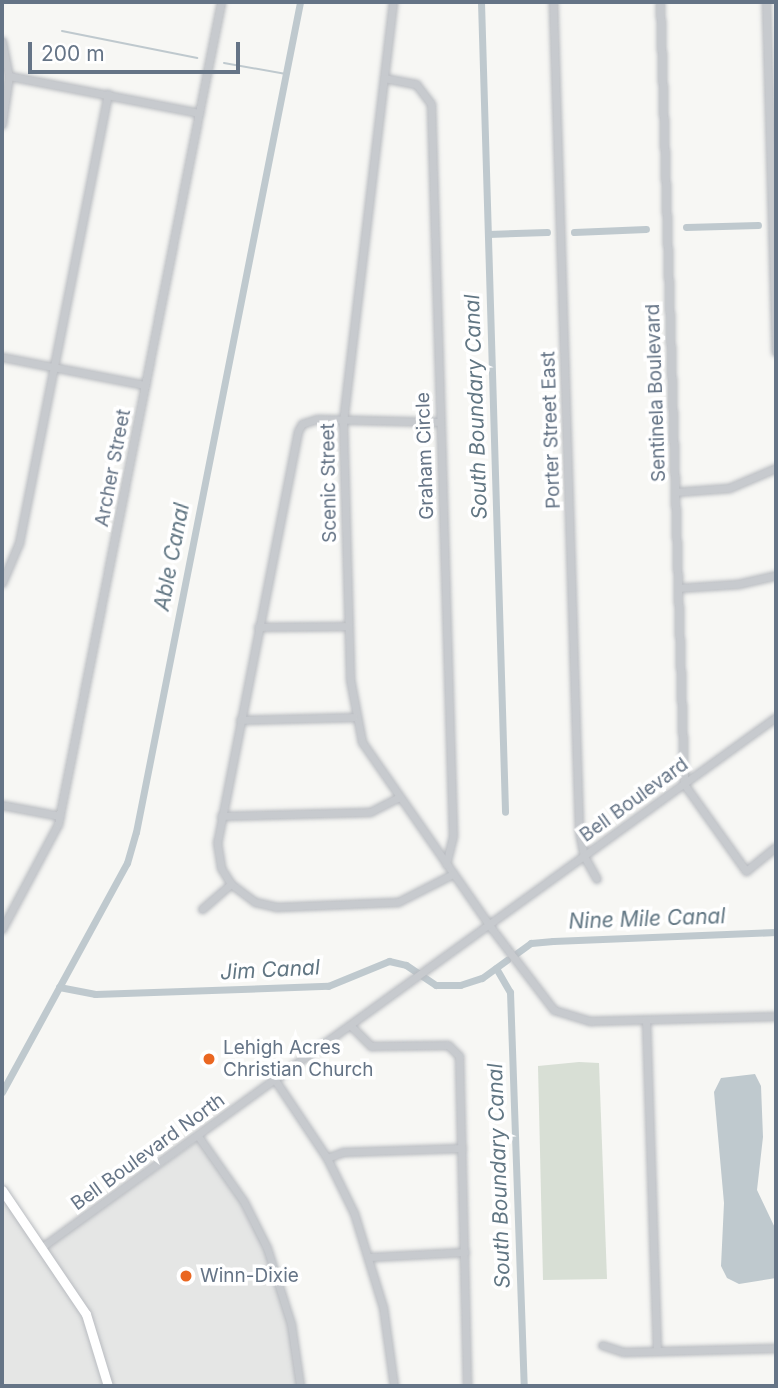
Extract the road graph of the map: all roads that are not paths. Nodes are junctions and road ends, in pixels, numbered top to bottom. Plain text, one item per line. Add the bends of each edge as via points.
1 (221, 2) edge
2 (393, 2) edge
3 (553, 2) edge
4 (660, 2) edge
5 (766, 2) edge
6 (2, 41) edge
7 (9, 76) junction
8 (384, 78) junction
9 (108, 94) junction
10 (773, 99) edge
11 (199, 113) junction
12 (2, 124) edge
13 (776, 352) edge
14 (2, 357) edge
15 (54, 367) junction
16 (145, 385) junction
17 (440, 422) junction
18 (343, 423) junction
19 (776, 468) edge
20 (675, 492) junction
21 (776, 575) edge
22 (2, 583) edge
23 (678, 588) junction
24 (348, 626) junction
25 (258, 627) junction
26 (354, 717) junction
27 (776, 717) edge
28 (240, 720) junction
29 (684, 784) junction
30 (398, 797) junction
31 (2, 805) edge
32 (60, 816) junction
33 (221, 816) junction
34 (776, 847) edge
35 (584, 856) junction
36 (446, 864) junction
37 (453, 874) junction
38 (597, 879) dead end
39 (231, 884) junction
40 (202, 909) dead end
41 (511, 909) joint
42 (489, 925) junction
43 (2, 929) edge
44 (776, 1016) edge
45 (646, 1020) junction
46 (350, 1026) junction
47 (275, 1080) junction
48 (198, 1136) junction
49 (462, 1148) junction
50 (327, 1158) junction
51 (2, 1190) edge
52 (42, 1247) junction
53 (465, 1252) junction
54 (370, 1257) junction
55 (601, 1345) dead end
56 (776, 1348) edge
57 (657, 1351) junction
58 (108, 1386) edge
59 (300, 1386) edge
60 (394, 1386) edge
61 (467, 1386) edge

1 - 11 street, Archer Street
2 - 8 street, Scenic Street
3 - 35 street, Porter Street East via 579,831
4 - 20 street, Sentinela Boulevard
5 - 10 street
6 - 7 street
7 - 9 street
7 - 12 street
8 - 17 street, Graham Circle via 416,84 430,104
8 - 18 street, Scenic Street
9 - 11 street
9 - 15 street
10 - 13 street
11 - 16 street, Archer Street
14 - 15 street
15 - 16 street
15 - 22 street via 19,543
16 - 32 street, Archer Street
17 - 18 street
17 - 36 street, Graham Circle via 453,836
18 - 24 street, Scenic Street
18 - 25 street via 317,419 304,423 298,431
19 - 20 street via 739,485
20 - 23 street, Sentinela Boulevard
21 - 23 street via 738,584
23 - 29 street, Sentinela Boulevard
24 - 25 street
24 - 26 street, Scenic Street
25 - 28 street
26 - 28 street
26 - 30 street, Scenic Street via 370,757
27 - 29 street, Bell Boulevard
28 - 33 street
29 - 34 street via 746,871
29 - 35 street, Bell Boulevard
30 - 33 street via 370,812
30 - 36 street, Scenic Street
31 - 32 street
32 - 43 street, Archer Street via 52,841
33 - 39 street via 217,851
35 - 38 street
35 - 41 street, Bell Boulevard
36 - 37 street, Scenic Street
37 - 39 street via 417,896 380,905 276,907 255,902
37 - 42 street, Scenic Street
39 - 40 street
41 - 42 street, Bell Boulevard North
42 - 45 street, Scenic Street via 554,1010 590,1021
42 - 46 street, Bell Boulevard North
44 - 45 street, Scenic Street
45 - 57 street
46 - 47 street, Bell Boulevard North
46 - 49 street via 371,1046 455,1049
47 - 48 street, Bell Boulevard North
47 - 50 street
48 - 52 street, Bell Boulevard North
48 - 59 street via 231,1181 267,1248 291,1324
49 - 50 street via 343,1152
49 - 53 street
50 - 54 street
51 - 52 main road
52 - 58 main road via 86,1314
53 - 54 street
53 - 61 street
54 - 60 street via 383,1307
55 - 57 street via 623,1352
56 - 57 street

